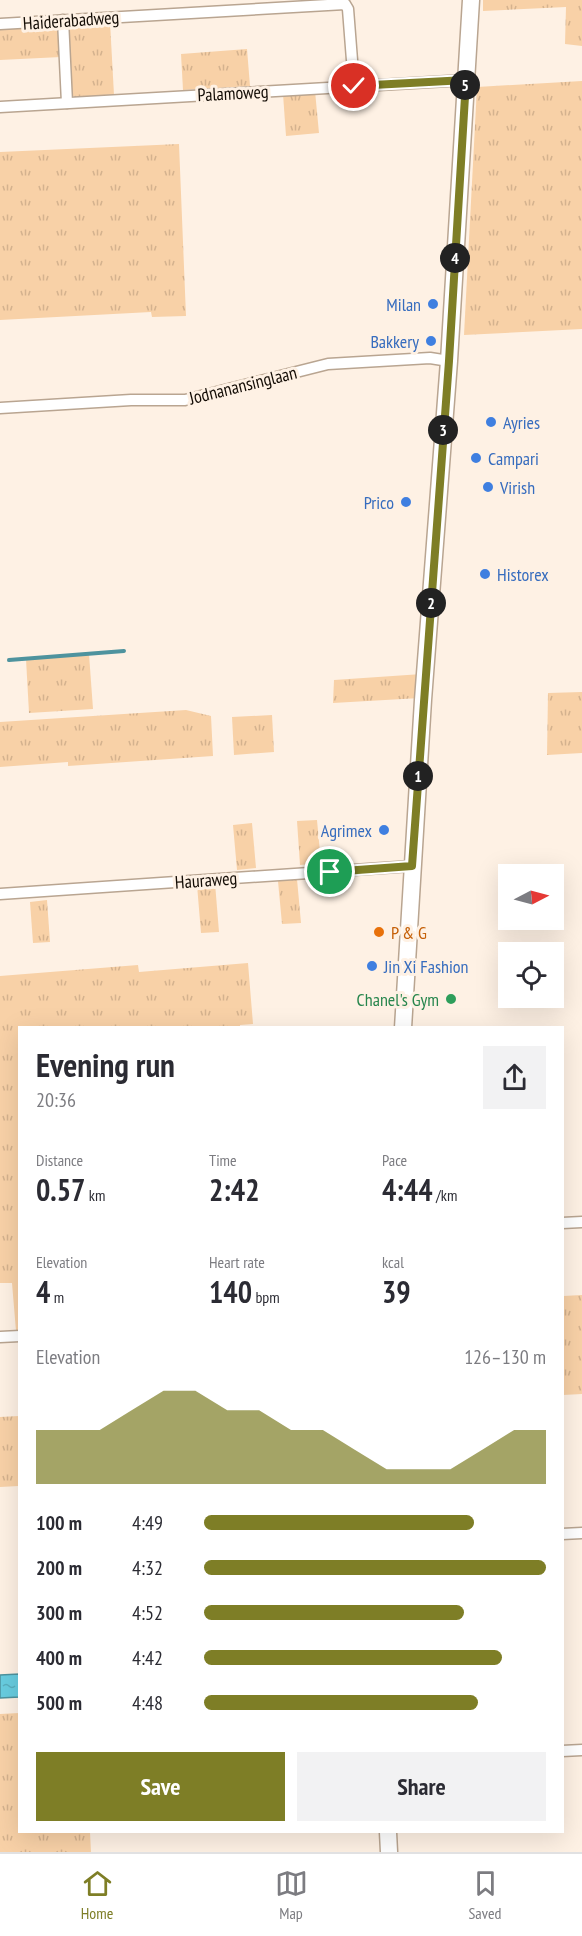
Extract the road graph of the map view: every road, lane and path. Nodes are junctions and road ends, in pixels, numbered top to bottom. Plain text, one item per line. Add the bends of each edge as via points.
1 (471, 0) edge
2 (63, 20) junction
3 (0, 24) edge
4 (466, 80) junction
5 (354, 86) junction
6 (67, 103) junction
7 (0, 107) edge
8 (449, 361) junction
9 (0, 408) edge
10 (412, 866) junction
11 (0, 894) edge
12 (403, 1026) edge
13 (582, 1222) edge
14 (564, 1224) edge
15 (18, 1336) edge
16 (0, 1337) edge
17 (582, 1533) edge
18 (564, 1534) edge
19 (582, 1750) edge
20 (564, 1751) edge
21 (388, 1833) edge
22 (389, 1852) edge

1 - 4 main road
2 - 3 street, Haiderabadweg
2 - 5 street, Haiderabadweg via 345,4
2 - 6 street
4 - 5 street, Palamoweg
4 - 8 main road
5 - 6 street, Palamoweg
6 - 7 street, Palamoweg
8 - 9 street, Jodnanansinglaan via 430,358 328,364 185,400
8 - 10 main road
10 - 11 street, Hauraweg
10 - 12 main road
13 - 14 street
15 - 16 street
17 - 18 street
19 - 20 street
21 - 22 main road

